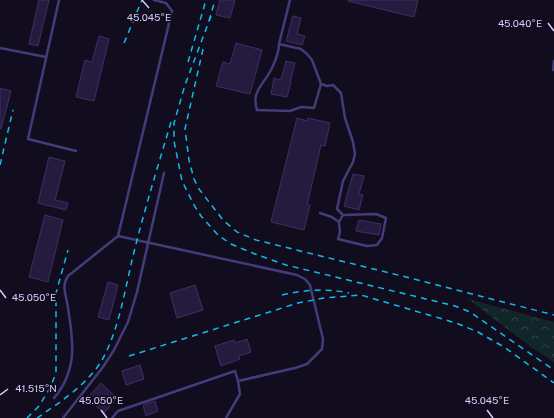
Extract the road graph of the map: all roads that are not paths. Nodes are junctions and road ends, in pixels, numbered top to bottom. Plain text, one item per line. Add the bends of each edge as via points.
1 (59, 0) edge
2 (154, 0) edge
3 (290, 0) edge
4 (279, 44) junction
5 (0, 48) edge
6 (46, 57) junction
7 (554, 61) edge
8 (554, 70) edge
9 (321, 84) junction
10 (76, 151) dead end
11 (164, 173) dead end
12 (320, 213) dead end
13 (343, 215) junction
14 (339, 222) junction
15 (118, 236) junction
16 (148, 243) junction
17 (238, 382) junction
18 (54, 398) dead end
19 (63, 418) edge
20 (112, 418) edge
21 (226, 418) edge

1 - 6 lane
2 - 15 lane via 166,3 172,11
3 - 4 lane
4 - 9 lane via 301,49 307,54
4 - 9 lane via 279,52 271,70 258,89 254,102 257,110 290,111 301,107 314,108
5 - 6 lane
6 - 10 lane via 28,139
7 - 8 lane
9 - 13 lane via 333,85 341,93 354,148 353,162 339,194 337,209
11 - 16 lane
12 - 14 lane
13 - 14 lane
13 - 14 lane via 376,214 386,218 382,238 377,245 368,246 338,239
15 - 16 lane
15 - 18 lane via 65,281 73,356 69,374 62,389
16 - 17 lane via 297,275 310,285 323,339 322,349 307,364
16 - 19 lane via 128,322 103,367
17 - 20 lane via 235,371 118,411
17 - 21 lane via 240,394

